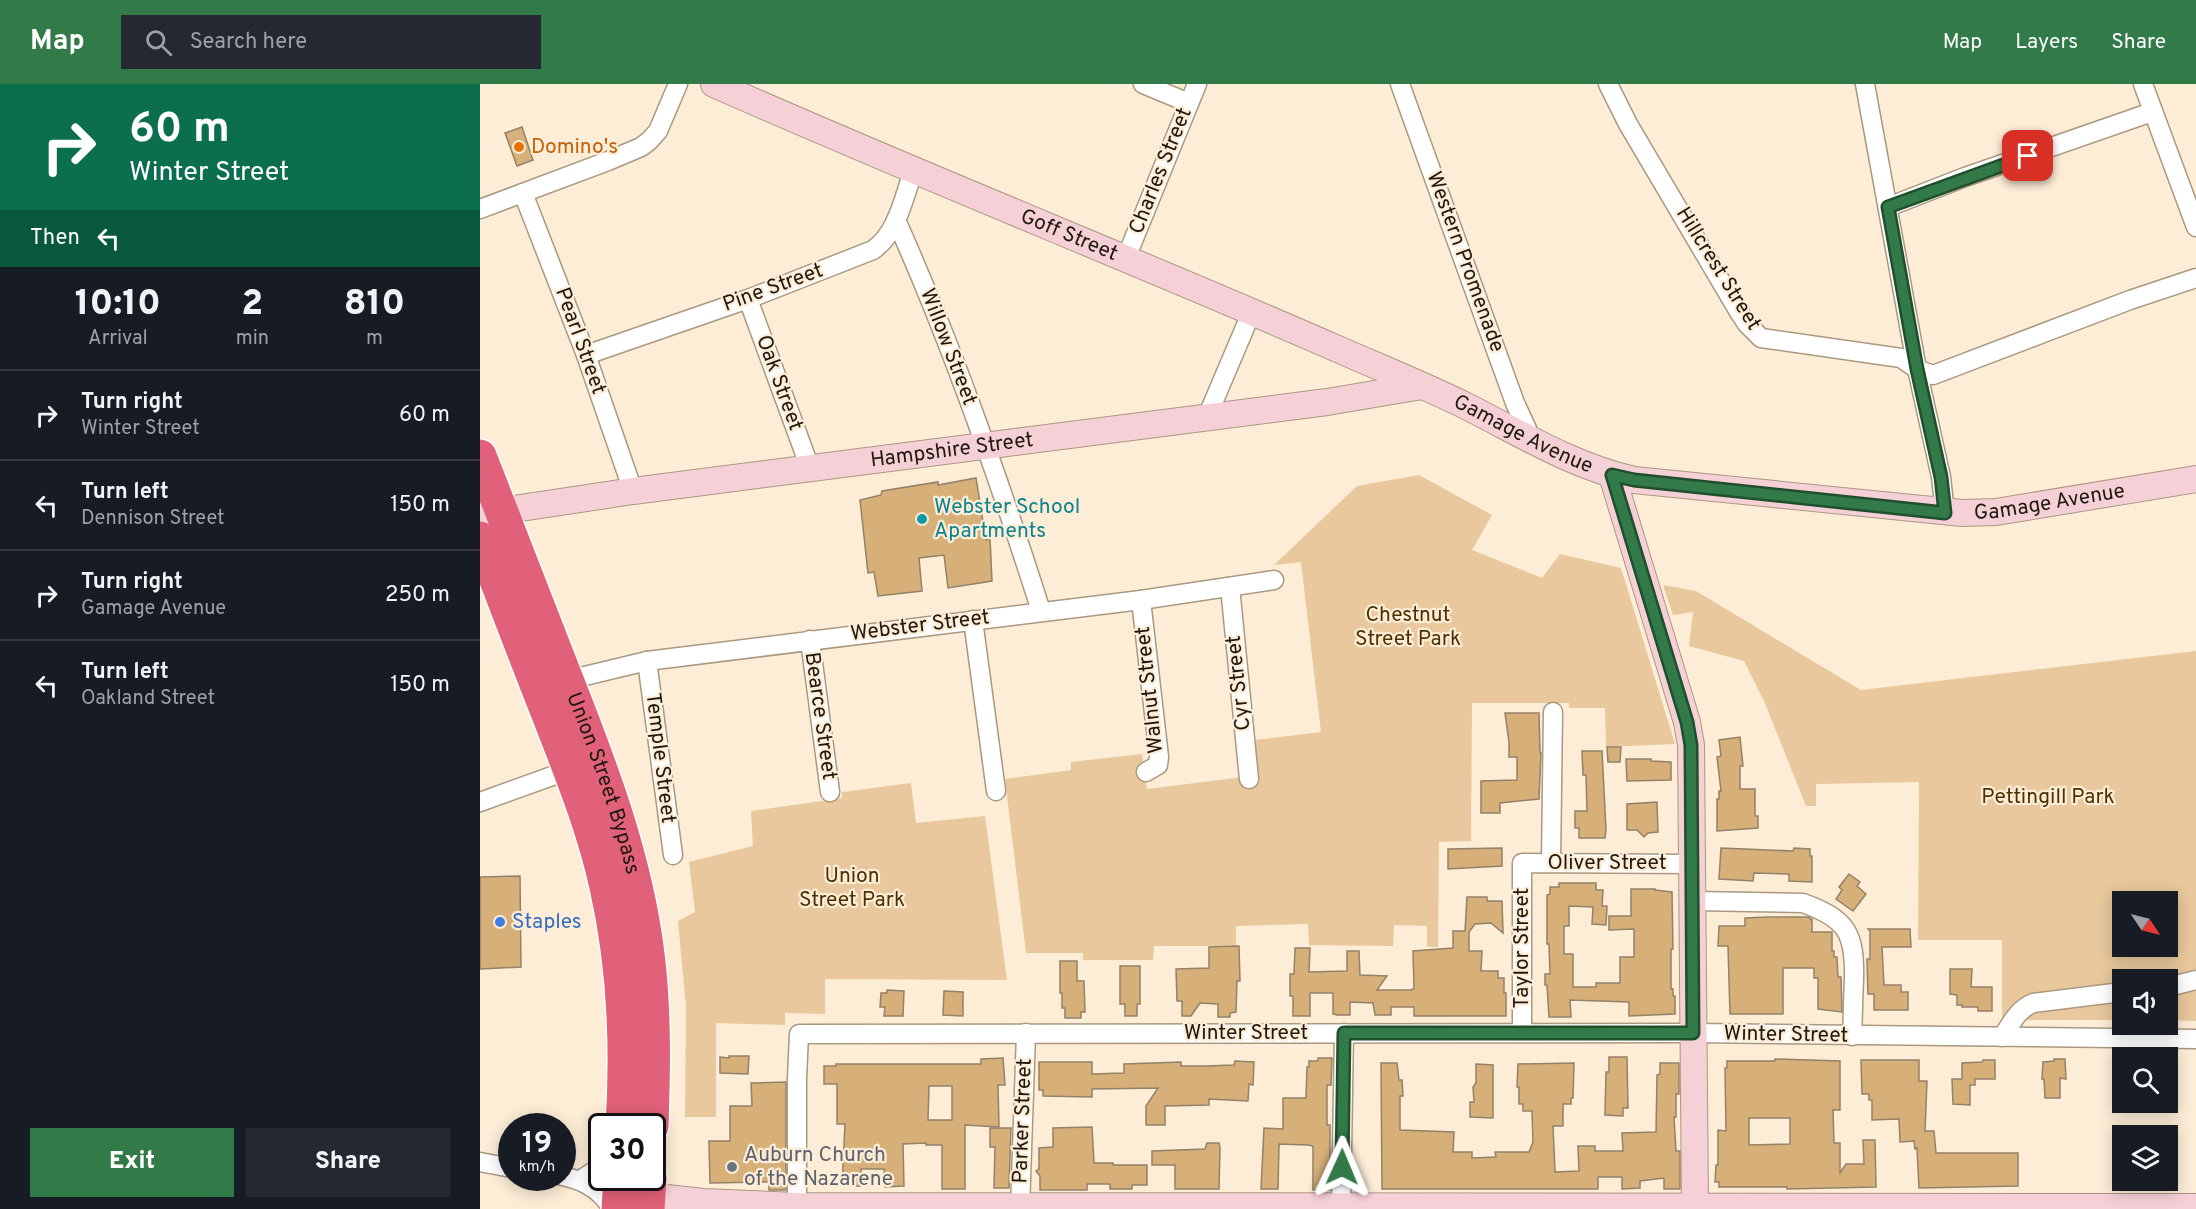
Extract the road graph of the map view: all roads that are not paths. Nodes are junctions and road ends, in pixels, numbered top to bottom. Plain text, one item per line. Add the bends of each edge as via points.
1 (678, 84) edge
2 (714, 84) edge
3 (1143, 84) edge
4 (1197, 84) edge
5 (1400, 84) edge
6 (1608, 84) edge
7 (1865, 84) edge
8 (2143, 84) edge
9 (1189, 103) junction
10 (2152, 112) junction
11 (914, 169) junction
12 (523, 193) junction
13 (1888, 207) junction
14 (480, 209) edge
15 (896, 220) junction
16 (2196, 227) edge
17 (1126, 258) junction
18 (2196, 279) edge
19 (748, 299) junction
20 (1252, 311) junction
21 (586, 355) junction
22 (1917, 369) junction
23 (1422, 386) junction
24 (1207, 417) junction
25 (1529, 440) junction
26 (985, 446) junction
27 (480, 456) edge
28 (810, 468) junction
29 (1612, 475) junction
30 (2196, 479) edge
31 (633, 490) junction
32 (490, 510) edge
33 (1945, 513) junction
34 (480, 538) edge
35 (1274, 580) dead end
36 (1230, 586) junction
37 (1141, 600) junction
38 (1041, 611) junction
39 (973, 620) junction
40 (810, 640) junction
41 (647, 661) junction
42 (567, 680) junction
43 (1553, 712) dead end
44 (584, 764) junction
45 (1146, 772) dead end
46 (1249, 779) dead end
47 (996, 791) dead end
48 (830, 792) dead end
49 (480, 802) edge
50 (673, 855) dead end
51 (1522, 863) joint
52 (1551, 863) junction
53 (1693, 864) junction
54 (1693, 902) junction
55 (2196, 980) edge
56 (2178, 984) edge
57 (2112, 993) edge
58 (1344, 1033) junction
59 (1522, 1033) junction
60 (1693, 1033) junction
61 (1026, 1034) junction
62 (1852, 1036) junction
63 (2002, 1037) junction
64 (2196, 1039) edge
65 (623, 1113) edge
66 (652, 1113) edge
67 (480, 1162) edge
68 (498, 1165) edge
69 (576, 1181) edge
70 (619, 1191) edge
71 (649, 1194) edge
72 (704, 1205) edge
73 (797, 1206) junction
74 (1341, 1207) edge
75 (2196, 1207) edge
76 (1021, 1208) edge
77 (1695, 1208) edge
78 (612, 1209) edge
79 (618, 1209) edge

1 - 12 street via 658,131 649,141
2 - 11 street, Goff Street
3 - 9 street
4 - 9 street, Charles Street
5 - 25 street, Western Promenade
6 - 22 street, Hillcrest Street via 1739,312 1756,334 1787,343 1901,358
7 - 13 street
8 - 10 street
9 - 17 street, Charles Street
10 - 13 street
10 - 16 street
11 - 15 street, Pine Street
11 - 17 street, Goff Street
12 - 14 street
12 - 21 street, Pearl Street
13 - 22 street
15 - 19 street, Pine Street via 887,238 873,250
15 - 26 street, Willow Street via 927,288
17 - 20 street, Goff Street
18 - 22 street, Hillcrest Street via 2119,304 1934,375
19 - 21 street, Pine Street
19 - 28 street, Oak Street
20 - 23 street, Goff Street
20 - 24 street
21 - 31 street, Pearl Street
22 - 33 street
23 - 24 street, Hampshire Street
23 - 25 street, Gamage Avenue
24 - 26 street, Hampshire Street
25 - 29 street, Gamage Avenue
26 - 28 street, Hampshire Street
26 - 38 street, Willow Street
27 - 32 highway, Union Street Bypass
28 - 31 street, Hampshire Street
29 - 33 street, Gamage Avenue
29 - 53 street via 1687,722 1691,745
30 - 33 street, Gamage Avenue via 1996,512
31 - 32 street, Hampshire Street
32 - 42 highway, Union Street Bypass
34 - 44 highway, Union Street Bypass
35 - 36 street, Webster Street
36 - 37 street, Webster Street
36 - 46 street, Cyr Street
37 - 38 street, Webster Street
37 - 45 street, Walnut Street via 1159,757 1158,765
38 - 39 street, Webster Street
39 - 40 street, Webster Street
39 - 47 street
40 - 41 street, Webster Street
40 - 48 street, Bearce Street
41 - 42 street, Webster Street
41 - 50 street, Temple Street
42 - 44 highway, Union Street Bypass
43 - 52 street
44 - 49 street
44 - 65 highway, Union Street Bypass via 590,824 606,887 624,1014
44 - 66 highway, Union Street Bypass via 618,820 638,894 653,1013
51 - 52 street, Oliver Street
51 - 59 street, Taylor Street
52 - 53 street, Oliver Street
53 - 54 street
54 - 60 street
54 - 62 street via 1803,903 1838,921 1852,941
55 - 56 street
57 - 63 street via 2033,1003 2015,1016
58 - 59 street, Winter Street
58 - 61 street, Winter Street
58 - 74 street
59 - 60 street, Winter Street
60 - 62 street, Winter Street
60 - 77 street
61 - 73 street, Winter Street via 799,1034
61 - 76 street, Parker Street
62 - 63 street, Winter Street
63 - 64 street, Winter Street
67 - 68 street
69 - 78 street via 600,1194
70 - 79 highway
71 - 72 street
72 - 73 street
73 - 76 street
74 - 76 street
74 - 77 street
75 - 77 street

